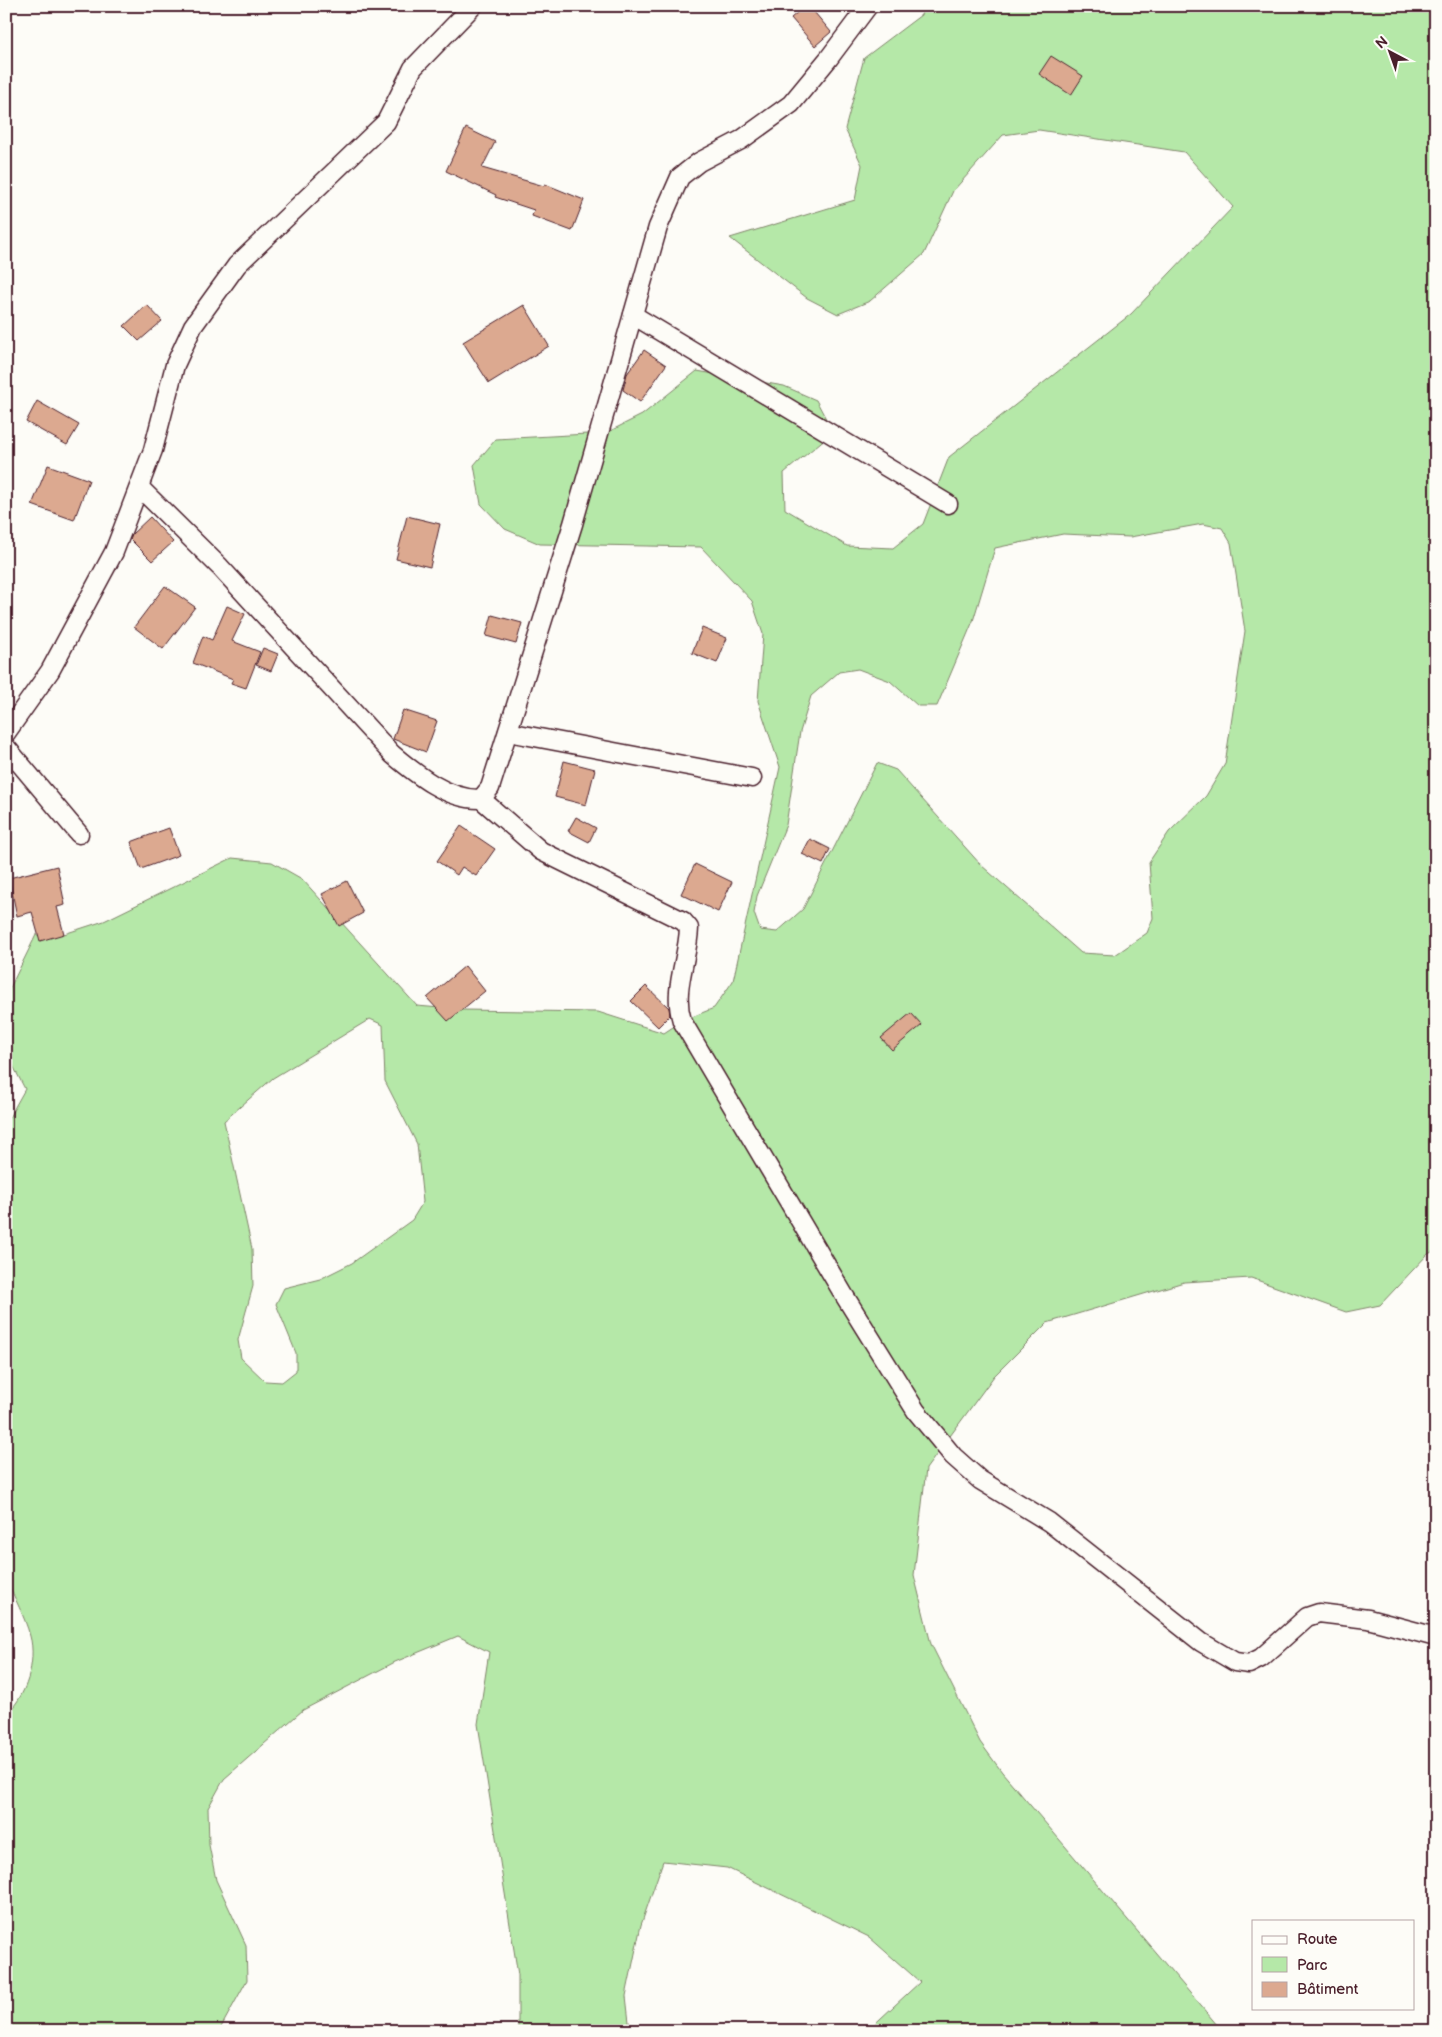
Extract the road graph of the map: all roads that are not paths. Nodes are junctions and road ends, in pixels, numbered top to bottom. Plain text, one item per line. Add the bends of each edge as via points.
1 (473, 6) edge
2 (868, 6) edge
3 (633, 315) junction
4 (140, 488) junction
5 (948, 504) dead end
6 (508, 732) junction
7 (6, 734) edge
8 (6, 748) edge
9 (752, 778) dead end
10 (481, 799) junction
11 (79, 834) dead end
12 (1436, 1637) edge

1 - 4 street via 413,68 386,122 237,265 193,326 175,365
2 - 3 street via 791,104 741,140 698,162 680,177 658,227
3 - 5 street
3 - 6 street via 573,524
4 - 7 street via 114,552 64,646
4 - 10 street via 220,567 392,754 421,778 467,799
6 - 9 street
6 - 10 street via 490,788
8 - 11 street
10 - 12 street via 541,851 683,921 690,928 678,986 677,1007 682,1021 916,1411 953,1456 980,1480 1049,1522 1201,1642 1235,1662 1249,1664 1261,1658 1307,1617 1319,1613 1368,1619

